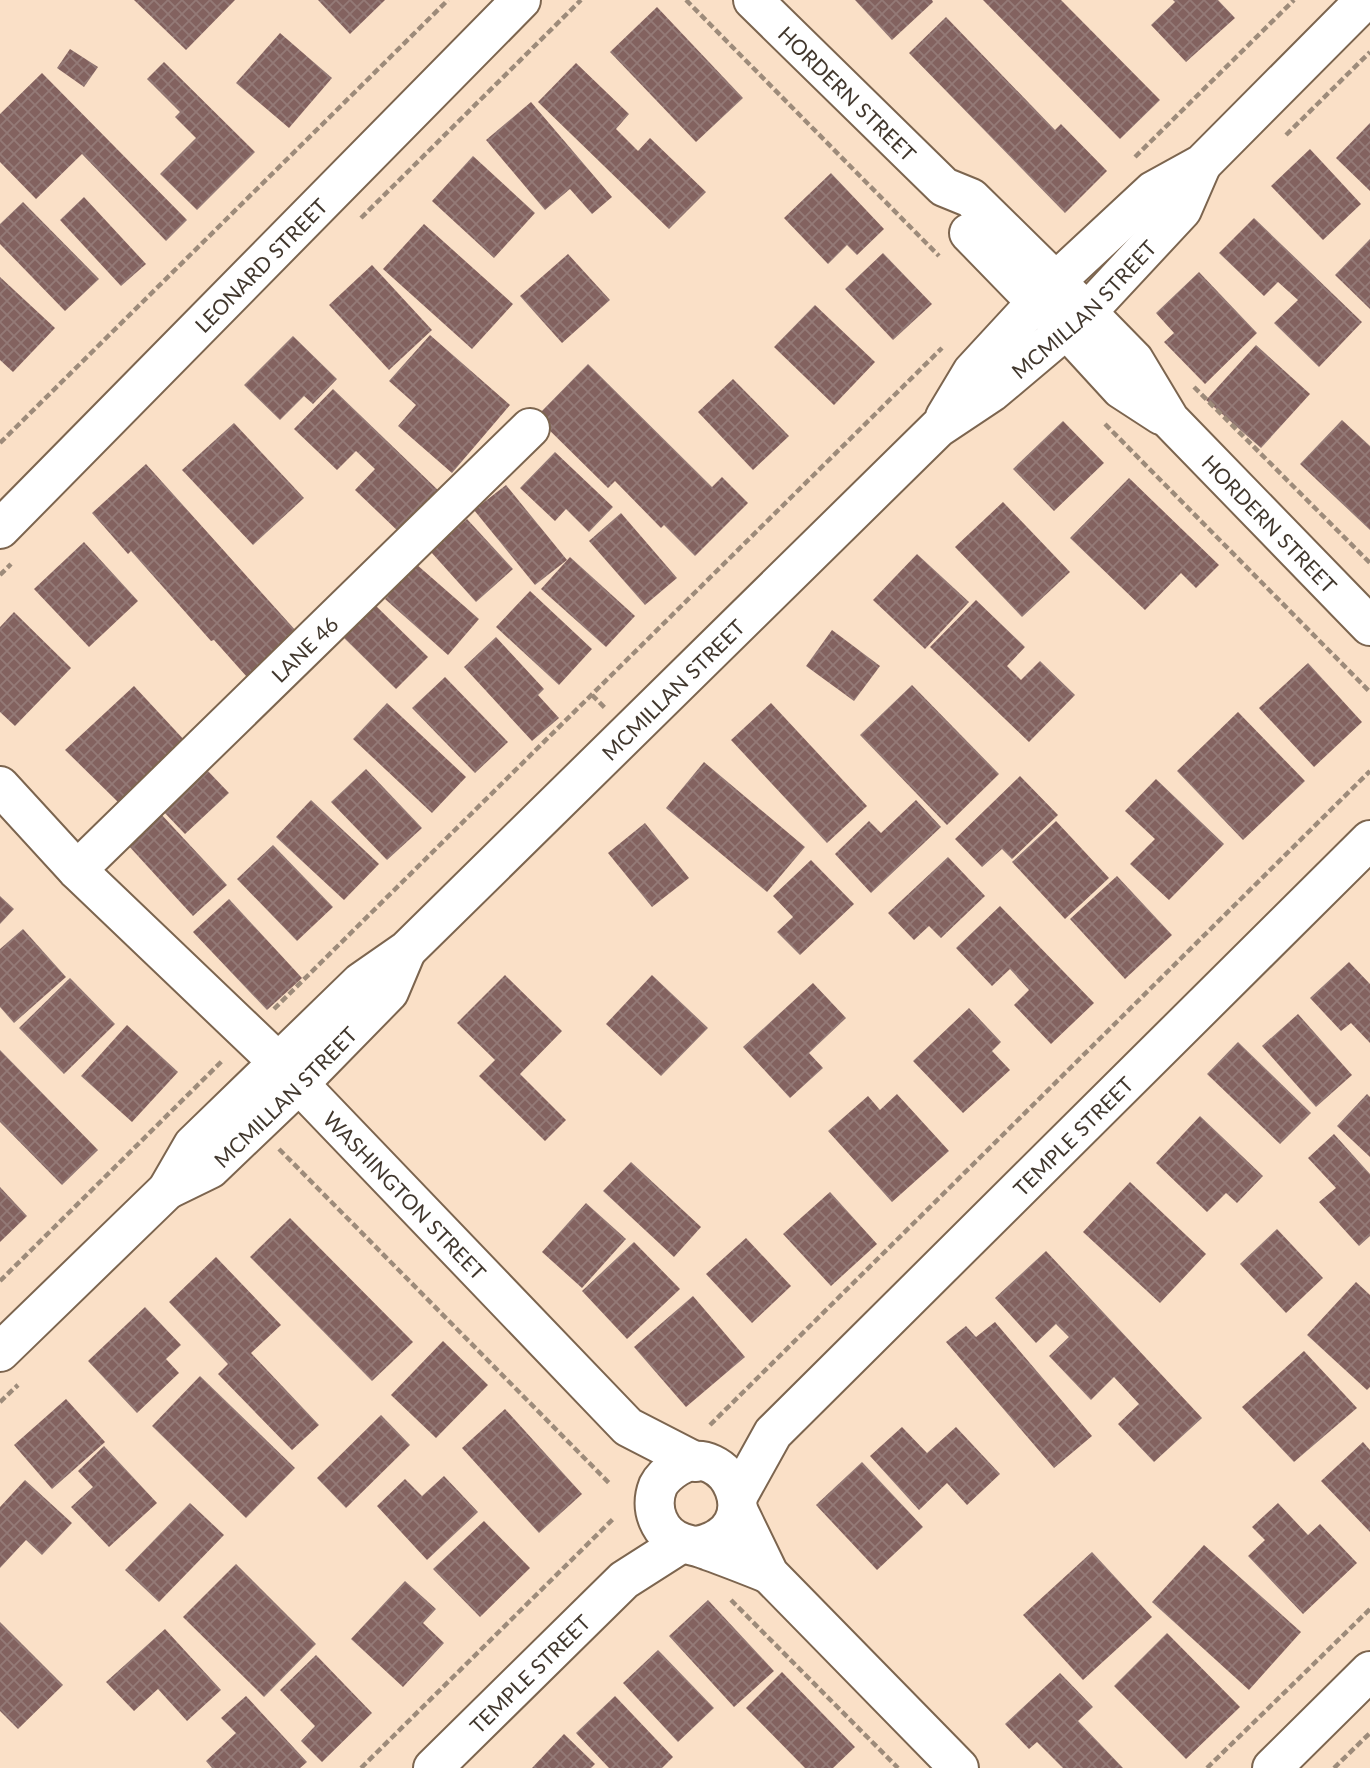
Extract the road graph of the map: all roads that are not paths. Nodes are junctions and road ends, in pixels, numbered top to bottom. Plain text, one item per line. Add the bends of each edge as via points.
1 (521, 0) edge
2 (753, 0) edge
3 (1365, 0) edge
4 (1202, 164) junction
5 (1046, 292) junction
6 (1077, 321) junction
7 (530, 428) dead end
8 (938, 428) junction
9 (0, 529) edge
10 (1370, 626) edge
11 (0, 786) edge
12 (1370, 840) edge
13 (77, 870) junction
14 (289, 1073) junction
15 (10, 1367) edge
16 (628, 1427) junction
17 (773, 1433) junction
18 (703, 1463) junction
19 (738, 1503) junction
20 (655, 1504) junction
21 (690, 1544) junction
22 (769, 1574) junction
23 (624, 1580) junction
24 (1370, 1671) edge
25 (433, 1768) edge
26 (959, 1768) edge
27 (1272, 1768) edge

1 - 9 street, LEONARD STREET
2 - 5 street, HORDERN STREET via 944,187 950,213
3 - 4 street, MCMILLAN STREET
4 - 5 street, MCMILLAN STREET via 1153,191
4 - 6 street, MCMILLAN STREET via 1182,210
5 - 6 street, HORDERN STREET
5 - 8 street, MCMILLAN STREET via 972,372
6 - 8 street, MCMILLAN STREET via 992,392
6 - 10 street, HORDERN STREET via 1134,360 1170,420
7 - 13 street, LANE 46
8 - 14 street, MCMILLAN STREET via 407,950 361,982
11 - 13 street, WASHINGTON STREET
12 - 17 street, TEMPLE STREET
13 - 14 street, WASHINGTON STREET
14 - 15 street, MCMILLAN STREET via 193,1145 167,1190
14 - 16 street, WASHINGTON STREET
16 - 18 street, WASHINGTON STREET
16 - 20 street, WASHINGTON STREET
17 - 18 street, TEMPLE STREET
17 - 19 street, TEMPLE STREET
18 - 19 street via 727,1477
18 - 20 street via 681,1465 669,1472 660,1483
19 - 21 street via 733,1524 724,1535 711,1543
19 - 22 street
20 - 21 street via 665,1531
20 - 23 street, TEMPLE STREET
21 - 22 street
21 - 23 street, TEMPLE STREET
22 - 26 street
23 - 25 street, TEMPLE STREET
24 - 27 street

